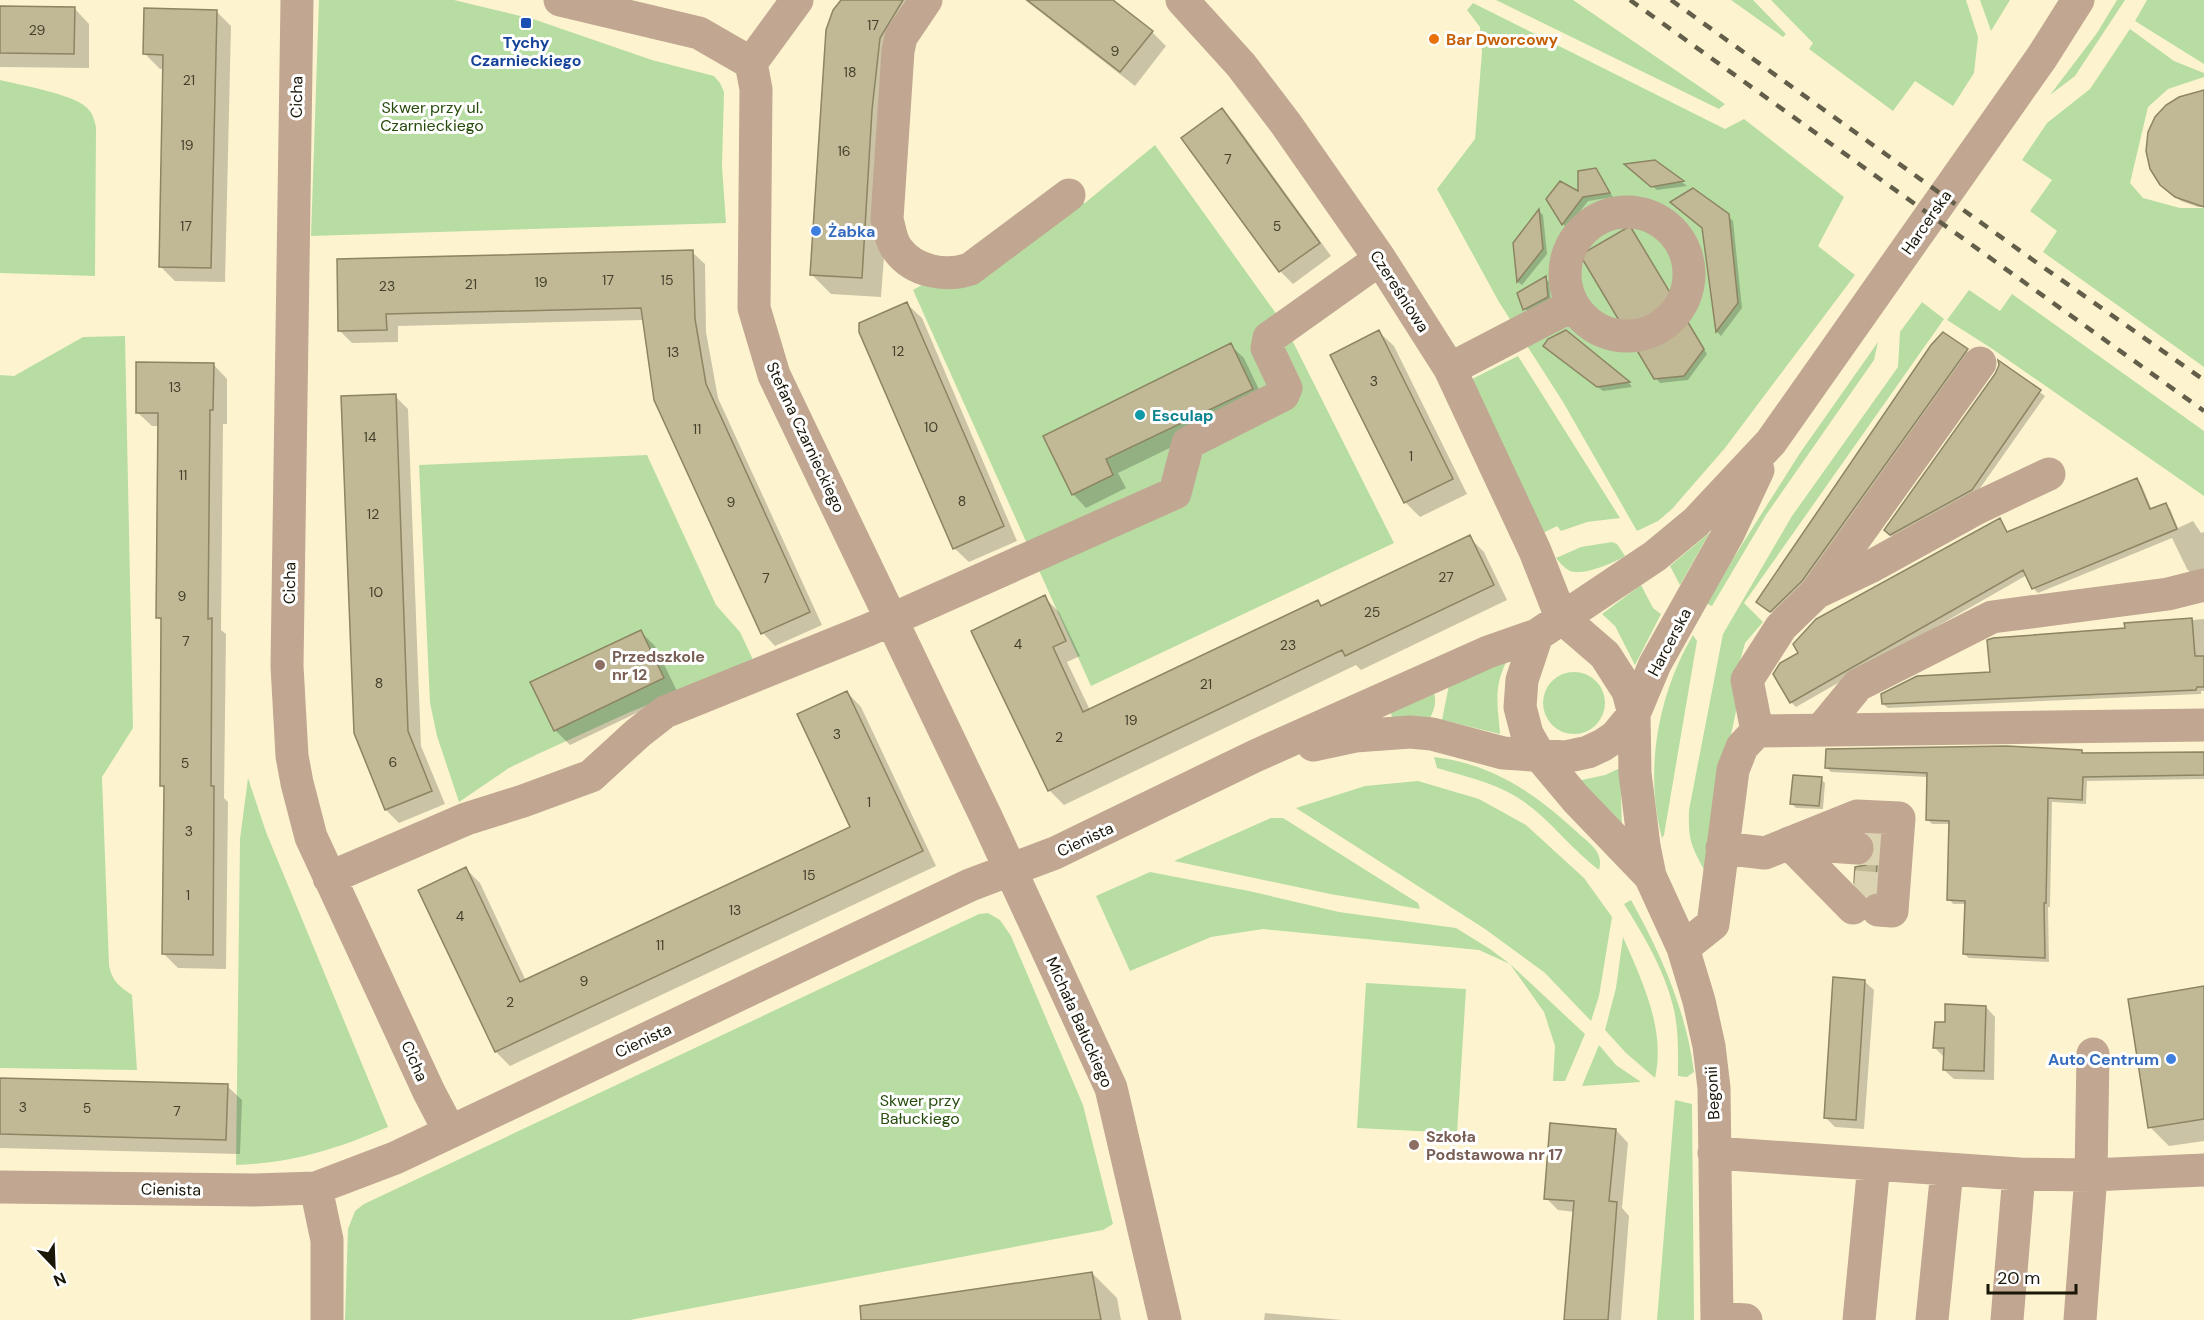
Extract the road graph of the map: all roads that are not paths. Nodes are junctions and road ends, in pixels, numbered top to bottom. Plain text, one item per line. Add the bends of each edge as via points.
1 (297, 0) edge
2 (560, 0) edge
3 (797, 0) edge
4 (926, 0) edge
5 (1182, 0) edge
6 (2078, 0) edge
7 (751, 63) junction
8 (1069, 195) dead end
9 (1380, 259) junction
10 (1573, 305) dead end
11 (1980, 363) dead end
12 (1450, 369) junction
13 (1771, 442) junction
14 (2049, 474) dead end
15 (2204, 585) edge
16 (1816, 593) junction
17 (891, 619) junction
18 (1549, 626) junction
19 (1634, 714) junction
20 (2204, 725) edge
21 (1821, 730) junction
22 (1758, 731) junction
23 (1539, 755) junction
24 (1256, 756) junction
25 (1722, 848) junction
26 (1011, 870) junction
27 (1861, 874) tunnel mouth
28 (1650, 876) junction
29 (329, 878) junction
30 (1716, 899) junction
31 (1667, 910) junction
32 (1683, 948) junction
33 (2093, 1054) dead end
34 (450, 1132) junction
35 (1714, 1153) junction
36 (1874, 1164) junction
37 (1947, 1170) junction
38 (2204, 1170) edge
39 (2019, 1174) junction
40 (2091, 1175) junction
41 (0, 1187) edge
42 (316, 1188) junction
43 (1726, 1319) edge
44 (327, 1320) edge
45 (1165, 1320) edge
46 (1859, 1320) edge
47 (1932, 1320) edge
48 (2007, 1320) edge
49 (2080, 1320) edge

1 - 29 street, Cicha via 288,709 300,798
2 - 7 street via 699,33
3 - 7 street
4 - 8 street via 901,38 898,51 887,219 898,251 911,263 929,271 954,274 970,269
5 - 9 street, Czereśniowa via 1248,74
6 - 13 street, Harcerska
7 - 17 street, Stefana Czarnieckiego via 756,89 754,308 774,375
9 - 12 street, Czereśniowa
9 - 17 street via 1269,338 1267,348 1286,388 1283,395 1188,443 1176,493
10 - 12 street
11 - 16 street
12 - 18 street, Czereśniowa via 1535,550
13 - 18 street, Harcerska via 1696,522 1654,556
13 - 19 street, Harcerska via 1728,534 1655,664
14 - 16 street
15 - 21 street via 2168,594 1992,617 1858,685
16 - 22 street via 1781,627 1747,680
17 - 26 street, Stefana Czarnieckiego
17 - 29 street via 665,712 591,776 466,819
18 - 19 street via 1605,655 1628,691
18 - 23 street via 1522,680 1520,706 1527,734
18 - 24 street, Cienista
19 - 23 street via 1616,736 1588,752 1565,758
19 - 28 street, Begonii via 1639,814
20 - 21 street
21 - 22 street
22 - 25 street via 1742,747 1733,770
23 - 24 street, Cienista via 1503,753 1410,732 1355,736
23 - 28 street, Begonii
24 - 26 street, Cienista via 1055,853
25 - 27 street
25 - 30 street
26 - 34 street, Cienista via 970,885
26 - 45 street, Michała Bałuckiego via 1111,1088
28 - 31 street, Begonii
29 - 34 street, Cicha
30 - 31 street via 1689,897
30 - 32 street via 1713,924
31 - 32 street, Begonii
32 - 35 street, Begonii via 1709,1046
33 - 40 street
34 - 42 street, Cienista
35 - 36 street
35 - 43 street, Begonii
36 - 37 street
36 - 46 street
37 - 39 street
37 - 47 street
38 - 40 street
39 - 40 street
39 - 48 street
40 - 49 street
41 - 42 street, Cienista
42 - 44 street via 327,1240

